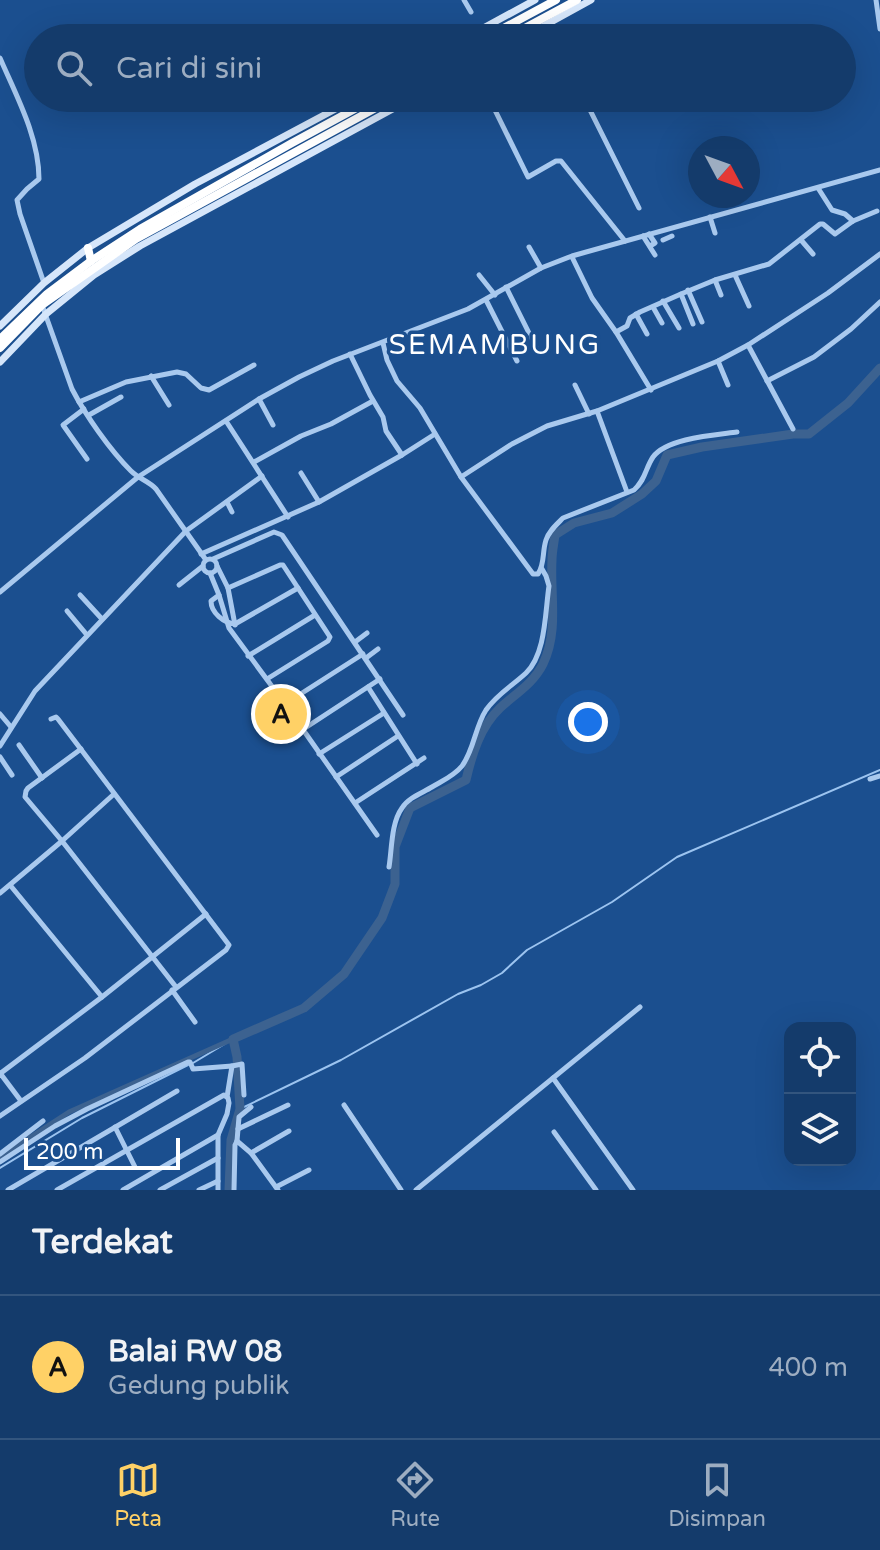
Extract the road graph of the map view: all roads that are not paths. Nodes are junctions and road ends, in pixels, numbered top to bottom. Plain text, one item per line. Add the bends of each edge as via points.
1 (464, 0) edge
2 (535, 0) edge
3 (556, 0) edge
4 (577, 0) edge
5 (591, 0) edge
6 (876, 0) edge
7 (471, 12) dead end
8 (491, 24) edge
9 (511, 24) edge
10 (532, 24) edge
11 (547, 24) edge
12 (880, 29) edge
13 (0, 58) edge
14 (338, 112) edge
15 (341, 112) edge
16 (369, 112) edge
17 (386, 112) edge
18 (496, 112) edge
19 (591, 112) edge
20 (334, 115) junction
21 (271, 149) junction
22 (880, 170) edge
23 (818, 188) junction
24 (182, 192) junction
25 (187, 202) junction
26 (156, 207) junction
27 (639, 208) dead end
28 (877, 211) dead end
29 (162, 216) junction
30 (710, 217) junction
31 (853, 221) junction
32 (668, 228) junction
33 (715, 233) dead end
34 (646, 235) junction
35 (667, 238) dead end
36 (801, 240) junction
37 (625, 241) junction
38 (138, 242) junction
39 (529, 247) dead end
40 (88, 248) junction
41 (813, 254) dead end
42 (880, 254) edge
43 (655, 255) dead end
44 (572, 256) junction
45 (91, 261) junction
46 (541, 268) junction
47 (479, 275) dead end
48 (735, 275) junction
49 (715, 280) junction
50 (44, 283) junction
51 (506, 287) junction
52 (688, 290) junction
53 (681, 294) junction
54 (495, 295) junction
55 (721, 295) dead end
56 (486, 300) junction
57 (663, 301) junction
58 (880, 302) edge
59 (749, 306) dead end
60 (653, 307) junction
61 (44, 310) junction
62 (636, 314) junction
63 (22, 321) junction
64 (702, 322) dead end
65 (662, 323) dead end
66 (693, 324) dead end
67 (0, 326) edge
68 (679, 328) dead end
69 (616, 332) junction
70 (647, 334) dead end
71 (0, 339) edge
72 (383, 343) junction
73 (748, 345) junction
74 (536, 347) dead end
75 (0, 348) edge
76 (350, 354) junction
77 (517, 361) dead end
78 (718, 361) junction
79 (0, 362) edge
80 (254, 365) dead end
81 (151, 376) junction
82 (767, 381) junction
83 (575, 385) dead end
84 (728, 385) dead end
85 (651, 390) junction
86 (121, 397) dead end
87 (259, 399) junction
88 (373, 401) junction
89 (79, 402) junction
90 (169, 405) dead end
91 (597, 411) junction
92 (87, 412) junction
93 (589, 414) junction
94 (226, 421) junction
95 (273, 425) dead end
96 (793, 429) dead end
97 (737, 432) dead end
98 (435, 434) junction
99 (402, 455) junction
100 (87, 459) dead end
101 (254, 462) junction
102 (301, 473) dead end
103 (464, 475) junction
104 (262, 476) junction
105 (138, 477) junction
106 (627, 493) junction
107 (227, 502) junction
108 (319, 502) junction
109 (232, 512) dead end
110 (288, 517) junction
111 (186, 531) junction
112 (201, 554) junction
113 (215, 562) junction
114 (204, 563) junction
115 (538, 572) junction
116 (210, 573) junction
117 (0, 579) edge
118 (179, 585) dead end
119 (7, 587) junction
120 (228, 588) junction
121 (298, 588) junction
122 (0, 592) edge
123 (80, 595) dead end
124 (219, 595) junction
125 (67, 611) dead end
126 (315, 615) junction
127 (102, 619) junction
128 (228, 623) junction
129 (235, 624) junction
130 (367, 633) dead end
131 (233, 634) junction
132 (87, 635) junction
133 (355, 642) junction
134 (378, 649) dead end
135 (248, 656) junction
136 (365, 656) junction
137 (267, 679) junction
138 (380, 679) junction
139 (368, 687) junction
140 (285, 704) junction
141 (274, 711) dead end
142 (384, 713) junction
143 (0, 714) edge
144 (403, 715) dead end
145 (51, 719) dead end
146 (11, 727) junction
147 (302, 730) junction
148 (398, 736) junction
149 (19, 745) dead end
150 (0, 746) edge
151 (81, 749) junction
152 (319, 754) junction
153 (0, 757) edge
154 (424, 758) dead end
155 (417, 764) junction
156 (12, 775) dead end
157 (336, 777) junction
158 (880, 777) edge
159 (42, 778) junction
160 (870, 779) dead end
161 (114, 794) junction
162 (368, 795) junction
163 (355, 803) junction
164 (361, 812) junction
165 (377, 835) dead end
166 (62, 841) junction
167 (389, 867) dead end
168 (10, 885) junction
169 (0, 893) edge
170 (206, 914) junction
171 (152, 957) junction
172 (174, 988) junction
173 (102, 997) junction
174 (640, 1007) dead end
175 (195, 1022) dead end
176 (236, 1064) junction
177 (0, 1073) edge
178 (553, 1078) junction
179 (177, 1091) dead end
180 (244, 1095) dead end
181 (227, 1097) junction
182 (21, 1101) junction
183 (288, 1105) dead end
184 (344, 1105) dead end
185 (251, 1107) dead end
186 (0, 1116) edge
187 (115, 1127) junction
188 (41, 1128) junction
189 (238, 1129) junction
190 (289, 1131) dead end
191 (554, 1132) dead end
192 (218, 1135) junction
193 (237, 1141) junction
194 (126, 1150) junction
195 (251, 1153) junction
196 (0, 1154) edge
197 (218, 1158) junction
198 (0, 1162) edge
199 (135, 1167) dead end
200 (309, 1170) dead end
201 (218, 1181) junction
202 (424, 1184) junction
203 (277, 1188) edge
204 (8, 1190) edge
205 (57, 1190) edge
206 (123, 1190) edge
207 (160, 1190) edge
208 (199, 1190) edge
209 (218, 1190) edge
210 (234, 1190) edge
211 (401, 1190) edge
212 (416, 1190) edge
213 (428, 1190) edge
214 (596, 1190) edge
215 (633, 1190) edge

1 - 7 street
2 - 8 street
3 - 9 highway
4 - 10 highway
5 - 11 street
6 - 12 street
13 - 50 street via 34,144 40,175 17,200
14 - 20 street
15 - 20 highway
16 - 38 highway
17 - 38 street
18 - 37 street via 528,177 561,161
19 - 27 street
20 - 21 highway
21 - 24 street
21 - 25 highway
22 - 23 street
23 - 30 street
23 - 31 street via 832,210
24 - 25 highway
24 - 26 street
25 - 29 highway
26 - 29 highway
26 - 40 street
28 - 31 street
29 - 45 highway
30 - 32 street
30 - 33 street
31 - 36 street via 834,234 822,223
32 - 34 street
32 - 35 street
34 - 37 street
34 - 43 street
36 - 41 street
36 - 48 street via 769,264
37 - 44 street
38 - 61 highway via 84,275
39 - 46 street
40 - 45 highway
40 - 50 street
42 - 73 street
44 - 46 street
44 - 69 street
45 - 63 highway
46 - 51 street
47 - 54 street
48 - 49 street
48 - 59 street
49 - 52 street
49 - 55 street
50 - 67 street
51 - 54 street
51 - 74 street
52 - 53 street
52 - 64 street
53 - 57 street
53 - 66 street
54 - 56 street
56 - 72 street
56 - 77 street
57 - 60 street
57 - 68 street
58 - 82 street via 821,352
60 - 62 street
60 - 65 street
61 - 63 highway
61 - 79 street
61 - 89 street
62 - 69 street
62 - 70 street
63 - 71 highway
63 - 75 highway
69 - 85 street
72 - 76 street
72 - 98 street via 391,371
73 - 78 street
73 - 82 street
76 - 87 street
76 - 88 street
78 - 84 street
78 - 85 street
80 - 81 street via 209,390 181,372
81 - 89 street
81 - 90 street
82 - 96 street
83 - 93 street
85 - 91 street
86 - 92 street
87 - 94 street
87 - 95 street
88 - 99 street
88 - 101 street
89 - 92 street
91 - 93 street
91 - 106 street
92 - 100 street via 63,425
92 - 105 street
93 - 103 street via 526,436
94 - 101 street
94 - 105 street
97 - 106 street via 680,441 662,450 642,482
98 - 99 street
98 - 103 street
99 - 108 street
101 - 104 street
102 - 108 street
103 - 115 street via 531,572
104 - 107 street
104 - 110 street
105 - 111 street via 152,484
105 - 119 street
106 - 115 street via 563,518 545,542
107 - 109 street
107 - 111 street
108 - 110 street
110 - 112 street
111 - 112 street
111 - 127 street
112 - 114 street
113 - 114 street
113 - 116 street
113 - 120 street
113 - 133 street via 279,532
114 - 116 street
114 - 118 street
115 - 167 street via 549,586 535,663 485,712 453,775 402,808
116 - 124 street
117 - 119 street
119 - 122 street
120 - 121 street via 280,565
120 - 129 street
121 - 126 street
121 - 129 street
123 - 127 street
124 - 128 street
124 - 128 street via 210,603
125 - 132 street
126 - 135 street
126 - 137 street via 329,640
127 - 132 street
128 - 129 street
128 - 131 street
129 - 131 street
130 - 133 street
131 - 135 street
132 - 146 street via 35,691
133 - 136 street
134 - 136 street
135 - 137 street
136 - 138 street
136 - 140 street
137 - 140 street
138 - 139 street
138 - 144 street
139 - 142 street
139 - 147 street
140 - 141 street
140 - 147 street
142 - 148 street
142 - 152 street
143 - 146 street
145 - 151 street via 58,719
146 - 150 street
147 - 152 street
148 - 155 street
148 - 157 street
149 - 159 street
151 - 159 street
151 - 161 street
152 - 157 street
153 - 156 street
154 - 155 street
155 - 162 street
157 - 163 street
158 - 160 street
159 - 166 street via 25,797
161 - 166 street
161 - 170 street
162 - 163 street
162 - 164 street
163 - 164 street
164 - 165 street
166 - 168 street
166 - 171 street
168 - 169 street
168 - 173 street
170 - 171 street
170 - 172 street via 228,941 227,948
171 - 172 street
171 - 173 street
172 - 175 street
172 - 182 street
173 - 177 street
174 - 178 street
176 - 180 street
176 - 181 street
176 - 188 street via 191,1065
177 - 182 street
178 - 202 street
178 - 215 street
179 - 187 street
181 - 192 street
181 - 194 street
182 - 186 street
183 - 189 street
184 - 211 street
185 - 189 street via 240,1115
187 - 194 street
187 - 204 street
188 - 196 street
188 - 198 street
189 - 193 street
190 - 195 street
191 - 214 street
192 - 197 street
192 - 206 street
193 - 195 street
193 - 210 street
194 - 199 street
194 - 205 street
195 - 203 street
197 - 201 street
197 - 207 street
200 - 203 street
201 - 208 street
201 - 209 street
202 - 212 street
202 - 213 street

